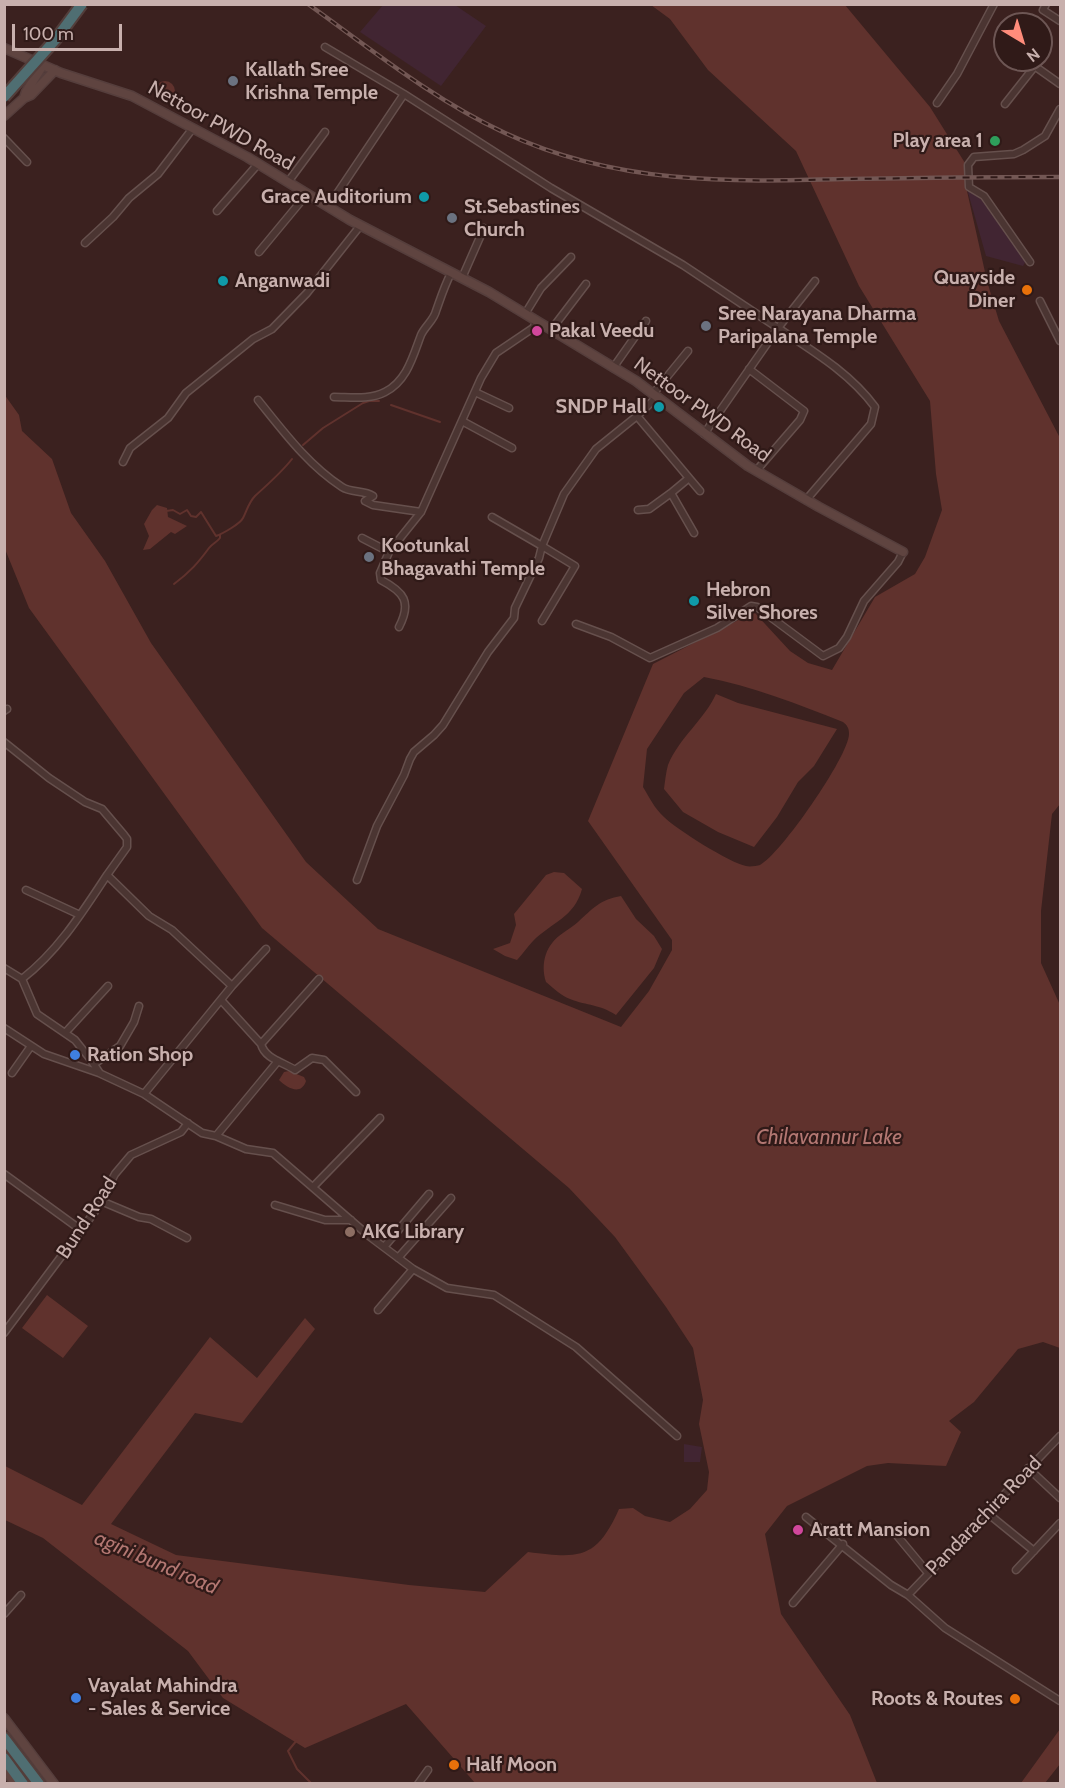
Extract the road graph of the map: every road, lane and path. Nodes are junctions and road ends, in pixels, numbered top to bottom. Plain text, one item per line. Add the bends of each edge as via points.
1 (82, 4) edge
2 (994, 4) edge
3 (1046, 4) edge
4 (1060, 21) edge
5 (325, 47) dead end
6 (4, 48) edge
7 (43, 65) junction
8 (55, 70) junction
9 (1030, 72) edge
10 (1043, 72) edge
11 (1060, 84) edge
12 (404, 94) junction
13 (4, 97) edge
14 (24, 98) junction
15 (937, 103) dead end
16 (1005, 104) dead end
17 (1060, 110) edge
18 (4, 116) edge
19 (193, 128) junction
20 (325, 132) dead end
21 (4, 138) edge
22 (27, 162) dead end
23 (258, 164) junction
24 (288, 182) junction
25 (307, 194) junction
26 (328, 207) junction
27 (217, 211) dead end
28 (360, 226) junction
29 (484, 228) dead end
30 (85, 243) dead end
31 (259, 252) dead end
32 (571, 257) dead end
33 (1030, 262) dead end
34 (452, 273) junction
35 (462, 278) junction
36 (815, 281) dead end
37 (586, 284) dead end
38 (1040, 301) dead end
39 (525, 314) junction
40 (537, 321) junction
41 (646, 321) dead end
42 (778, 328) junction
43 (551, 330) junction
44 (1060, 341) edge
45 (688, 351) dead end
46 (613, 368) junction
47 (749, 369) junction
48 (475, 392) junction
49 (655, 395) junction
50 (334, 398) dead end
51 (258, 400) dead end
52 (509, 408) dead end
53 (637, 416) junction
54 (462, 421) junction
55 (704, 434) junction
56 (512, 448) dead end
57 (123, 462) dead end
58 (756, 471) junction
59 (689, 478) junction
60 (700, 491) dead end
61 (671, 493) junction
62 (806, 500) junction
63 (638, 510) dead end
64 (421, 512) junction
65 (492, 517) dead end
66 (694, 533) dead end
67 (362, 538) dead end
68 (542, 546) junction
69 (389, 552) junction
70 (903, 552) joint
71 (542, 621) dead end
72 (576, 624) dead end
73 (399, 627) dead end
74 (4, 742) edge
75 (107, 875) junction
76 (357, 880) dead end
77 (26, 890) dead end
78 (81, 915) junction
79 (266, 949) dead end
80 (4, 968) edge
81 (22, 979) junction
82 (319, 979) dead end
83 (108, 986) dead end
84 (232, 986) junction
85 (221, 1000) junction
86 (139, 1006) dead end
87 (4, 1028) edge
88 (65, 1033) junction
89 (261, 1044) junction
90 (31, 1046) junction
91 (278, 1061) junction
92 (94, 1064) junction
93 (12, 1073) dead end
94 (99, 1073) junction
95 (356, 1092) dead end
96 (144, 1094) junction
97 (380, 1118) dead end
98 (188, 1124) junction
99 (216, 1136) junction
100 (4, 1174) edge
101 (313, 1187) junction
102 (429, 1194) dead end
103 (451, 1198) dead end
104 (101, 1201) junction
105 (275, 1205) dead end
106 (351, 1220) junction
107 (81, 1230) junction
108 (187, 1238) dead end
109 (384, 1247) junction
110 (398, 1258) junction
111 (412, 1269) junction
112 (378, 1310) dead end
113 (4, 1334) edge
114 (677, 1436) dead end
115 (1060, 1436) edge
116 (1028, 1468) junction
117 (1060, 1497) edge
118 (986, 1512) junction
119 (806, 1517) dead end
120 (1060, 1523) edge
121 (894, 1532) dead end
122 (843, 1544) junction
123 (1034, 1551) junction
124 (1016, 1570) dead end
125 (928, 1573) junction
126 (21, 1595) dead end
127 (908, 1595) junction
128 (793, 1603) dead end
129 (4, 1614) edge
130 (1060, 1701) edge
131 (4, 1718) edge
132 (4, 1738) edge
133 (4, 1758) edge
134 (4, 1769) edge
135 (428, 1770) dead end
136 (15, 1784) edge
137 (23, 1784) edge
138 (39, 1784) edge
139 (54, 1784) edge
140 (418, 1784) edge

1 - 13 highway, bridge via 50,47
2 - 15 street
3 - 4 street via 1043,10
5 - 12 street
6 - 7 street, Nettoor PWD Road
7 - 8 street, Nettoor PWD Road
7 - 14 street
8 - 14 street
8 - 19 street, Nettoor PWD Road via 132,96
9 - 16 street
10 - 11 street
12 - 26 street
12 - 42 street via 551,188 683,265
14 - 18 street
17 - 33 street via 1046,136 1023,150 974,157 968,165 969,187 984,196
19 - 23 street, Nettoor PWD Road
19 - 30 street via 158,174
20 - 24 street
21 - 22 street
23 - 24 street, Nettoor PWD Road
23 - 27 street
24 - 25 street, Nettoor PWD Road
25 - 26 street, Nettoor PWD Road
25 - 31 street
26 - 28 street, Nettoor PWD Road
28 - 34 street, Nettoor PWD Road
28 - 57 street via 307,293 272,329 253,339 186,393 168,418 130,448
29 - 35 street
32 - 39 street via 546,282
34 - 35 street, Nettoor PWD Road
34 - 50 street via 400,382 376,395
35 - 39 street, Nettoor PWD Road
36 - 42 street
37 - 43 street
38 - 44 street
39 - 40 street, Nettoor PWD Road
40 - 43 street, Nettoor PWD Road
40 - 48 street via 533,328 496,353
41 - 46 street
42 - 47 street
42 - 62 street via 830,361 875,407 871,424
43 - 46 street, Nettoor PWD Road
45 - 49 street
46 - 49 street, Nettoor PWD Road
47 - 55 street
47 - 58 street via 804,411
48 - 52 street
48 - 54 street
49 - 53 street
49 - 55 street, Nettoor PWD Road
51 - 64 street via 310,460 345,489 369,493 373,496 365,501 372,505
53 - 59 street
53 - 68 street via 596,449 564,494
54 - 56 street
54 - 64 street
55 - 58 street, Nettoor PWD Road
58 - 62 street, Nettoor PWD Road
59 - 60 street
59 - 61 street
61 - 63 street via 650,509
61 - 66 street
62 - 70 street, Nettoor PWD Road
64 - 69 street
65 - 68 street
67 - 69 street
68 - 71 street via 575,566
68 - 76 street via 513,618 443,725 410,759 376,826
69 - 73 street via 380,573 381,580 398,589 406,606
70 - 72 street via 864,602 847,638 839,648 823,656 751,606 717,628 650,658
74 - 75 street via 49,778 102,809 124,835 127,847
75 - 78 street
75 - 84 street
77 - 78 street
78 - 81 street via 41,964
79 - 84 street
80 - 81 street
81 - 88 street via 37,1014
82 - 89 street
83 - 88 street
84 - 85 street
85 - 89 street
85 - 96 street
86 - 92 street via 120,1046
87 - 90 street
88 - 92 street
89 - 91 street
90 - 93 street
90 - 94 street
91 - 95 street via 295,1070 312,1058 319,1058
91 - 99 street
92 - 94 street
94 - 96 street
96 - 98 street
97 - 101 street
98 - 99 street
98 - 104 street, Bund Road via 181,1132 131,1155 115,1174
99 - 101 street via 246,1149 273,1153
100 - 107 street
101 - 106 street
102 - 109 street
103 - 110 street
104 - 107 street, Bund Road
104 - 108 street via 151,1219
105 - 106 street via 325,1220
106 - 109 street
107 - 113 street, Bund Road
109 - 110 street
110 - 111 street
111 - 112 street
111 - 114 street via 447,1288 494,1295 521,1312 576,1347
115 - 116 street, Pandarachira Road
116 - 117 street
116 - 118 street, Pandarachira Road
118 - 123 street
118 - 125 street, Pandarachira Road
119 - 122 street
120 - 123 street
121 - 125 street
122 - 127 street via 861,1562
122 - 128 street
123 - 124 street
125 - 127 street, Pandarachira Road
126 - 129 street
127 - 130 street via 945,1628
131 - 139 street
132 - 138 highway
133 - 137 highway
134 - 136 street
135 - 140 street

